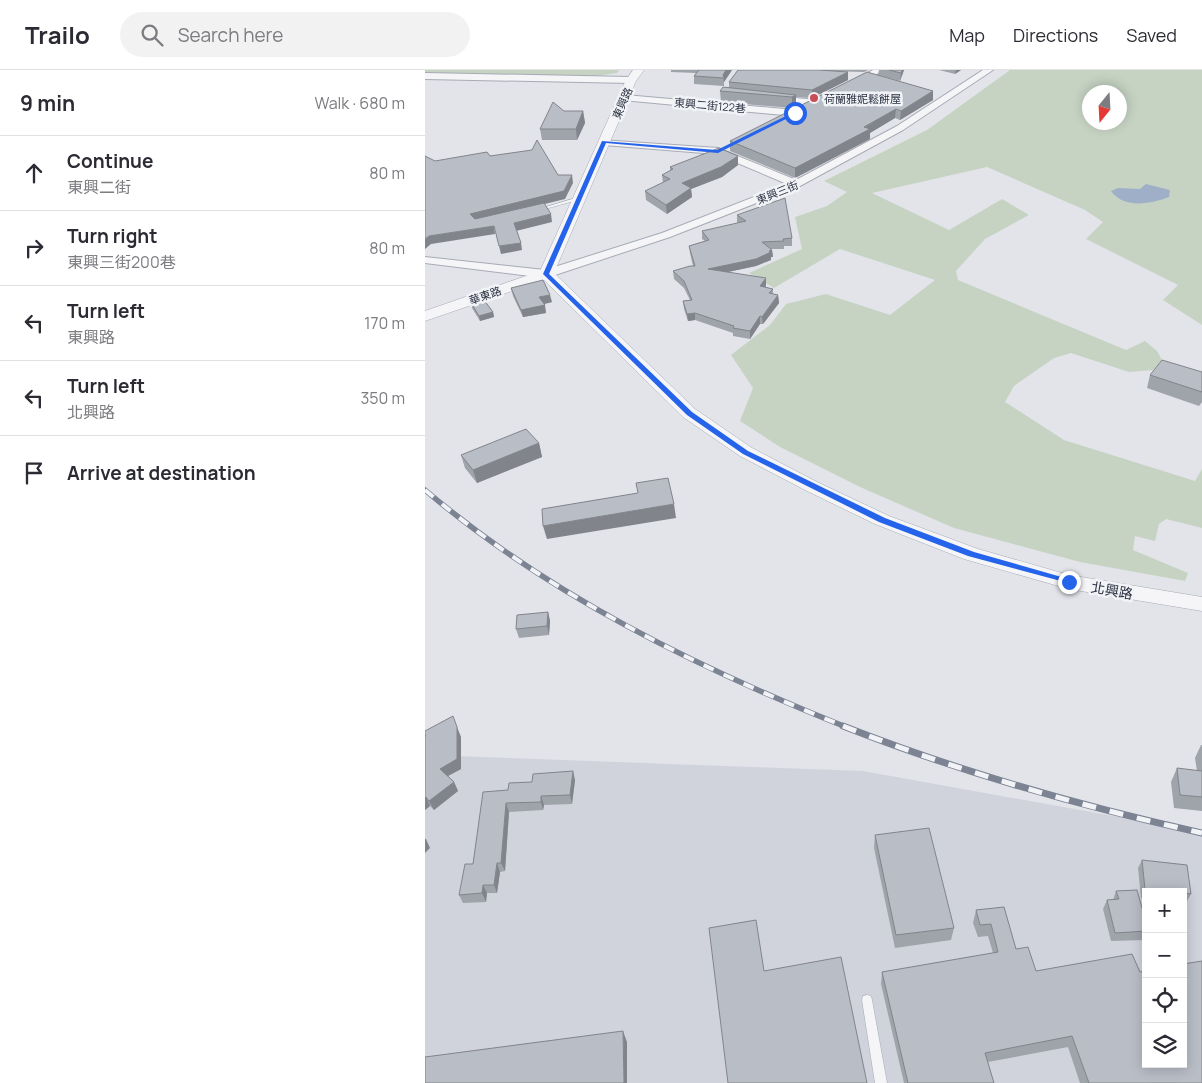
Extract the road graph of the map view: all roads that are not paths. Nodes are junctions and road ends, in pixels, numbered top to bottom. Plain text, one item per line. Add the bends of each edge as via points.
1 (989, 70) edge
2 (635, 75) edge
3 (425, 76) edge
4 (849, 76) edge
5 (875, 76) edge
6 (843, 90) edge
7 (929, 94) edge
8 (625, 98) junction
9 (762, 98) edge
10 (947, 99) junction
11 (795, 113) junction
12 (778, 121) edge
13 (604, 142) junction
14 (796, 184) junction
15 (579, 198) junction
16 (534, 211) edge
17 (425, 260) edge
18 (546, 274) junction
19 (425, 316) edge
20 (1202, 604) edge
21 (867, 1000) dead end
22 (881, 1083) edge

1 - 10 street, 東興三街
2 - 3 street
2 - 8 street, 東興路
4 - 5 street
5 - 6 street
7 - 10 street
8 - 11 street, 東興二街122巷
8 - 13 street, 東興路
9 - 11 street via 821,101
10 - 14 street, 東興三街
11 - 12 street
13 - 14 street via 722,149
13 - 15 street, 東興路
14 - 18 street, 東興三街 via 666,235
15 - 16 lane
15 - 18 street, 東興路
17 - 18 street
18 - 19 street, 華東路
18 - 20 street, 北興路 via 689,413 746,452 811,486 882,520 971,554 1069,582
21 - 22 lane

